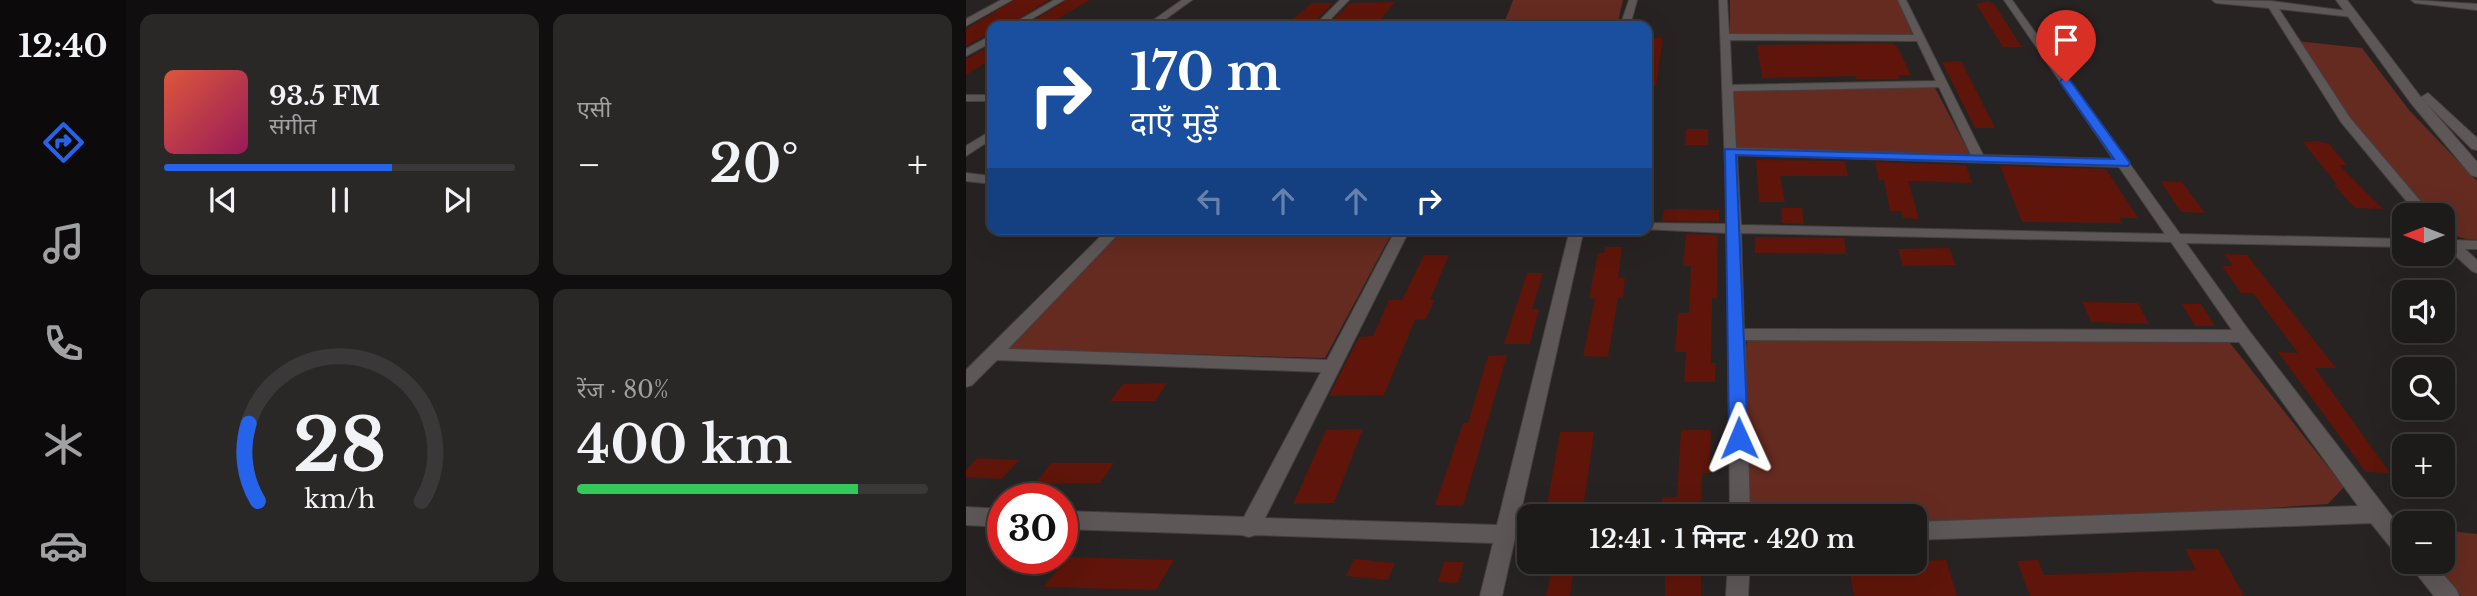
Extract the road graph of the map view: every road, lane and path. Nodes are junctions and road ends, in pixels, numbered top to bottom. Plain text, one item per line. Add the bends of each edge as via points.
1 (1008, 0) edge
2 (1060, 0) edge
3 (1188, 0) edge
4 (1201, 0) edge
5 (1345, 0) edge
6 (1633, 0) edge
7 (1723, 0) edge
8 (1902, 0) edge
9 (2008, 0) edge
10 (2216, 0) edge
11 (2341, 0) edge
12 (2415, 0) edge
13 (2271, 4) junction
14 (1177, 7) junction
15 (2352, 7) edge
16 (2477, 7) edge
17 (1023, 21) edge
18 (1157, 21) edge
19 (1325, 21) edge
20 (1627, 21) edge
21 (966, 23) edge
22 (1724, 37) junction
23 (1919, 38) junction
24 (987, 41) edge
25 (966, 53) edge
26 (1942, 84) junction
27 (1726, 88) junction
28 (966, 98) edge
29 (987, 98) edge
30 (987, 137) edge
31 (2449, 139) junction
32 (2473, 139) edge
33 (1729, 151) junction
34 (966, 152) edge
35 (1979, 159) junction
36 (2123, 163) junction
37 (2477, 172) edge
38 (966, 177) edge
39 (987, 179) edge
40 (2415, 203) edge
41 (1652, 227) edge
42 (1734, 229) junction
43 (1110, 235) edge
44 (1400, 235) edge
45 (1576, 235) edge
46 (2175, 237) junction
47 (2392, 243) edge
48 (2455, 243) edge
49 (2477, 245) edge
50 (2455, 250) edge
51 (2477, 268) edge
52 (1737, 334) junction
53 (2244, 336) junction
54 (994, 354) junction
55 (1331, 366) junction
56 (966, 381) edge
57 (1740, 504) edge
58 (2376, 514) junction
59 (966, 516) edge
60 (987, 517) edge
61 (1078, 521) edge
62 (1249, 528) junction
63 (1927, 531) edge
64 (2392, 533) edge
65 (1505, 534) junction
66 (1738, 574) edge
67 (2429, 574) edge
68 (1491, 596) edge
69 (1737, 596) edge
70 (2448, 596) edge

1 - 21 street
2 - 17 street
3 - 14 street
4 - 14 street
5 - 19 street
6 - 20 street
7 - 22 street
8 - 23 street
9 - 36 street
10 - 13 street
11 - 15 street
12 - 16 street
13 - 15 street
13 - 40 street via 2345,120
14 - 18 street
15 - 31 street
15 - 32 street via 2430,100
22 - 23 street
22 - 27 street
23 - 26 street
24 - 25 street
26 - 27 street
26 - 35 street
27 - 33 street
28 - 29 street
30 - 34 street
31 - 32 street
31 - 37 street
33 - 35 street
33 - 42 street
35 - 36 street
36 - 46 street
38 - 39 street
41 - 42 street
42 - 46 street
42 - 52 street
43 - 54 street
44 - 55 street
45 - 65 street
46 - 47 street
46 - 53 street
48 - 49 street
50 - 51 street
52 - 53 street
52 - 57 street
53 - 58 street
54 - 55 street
54 - 56 street
55 - 62 street
58 - 63 street
58 - 64 street
59 - 60 street
61 - 62 street
62 - 65 street
65 - 68 street
66 - 69 street
67 - 70 street

